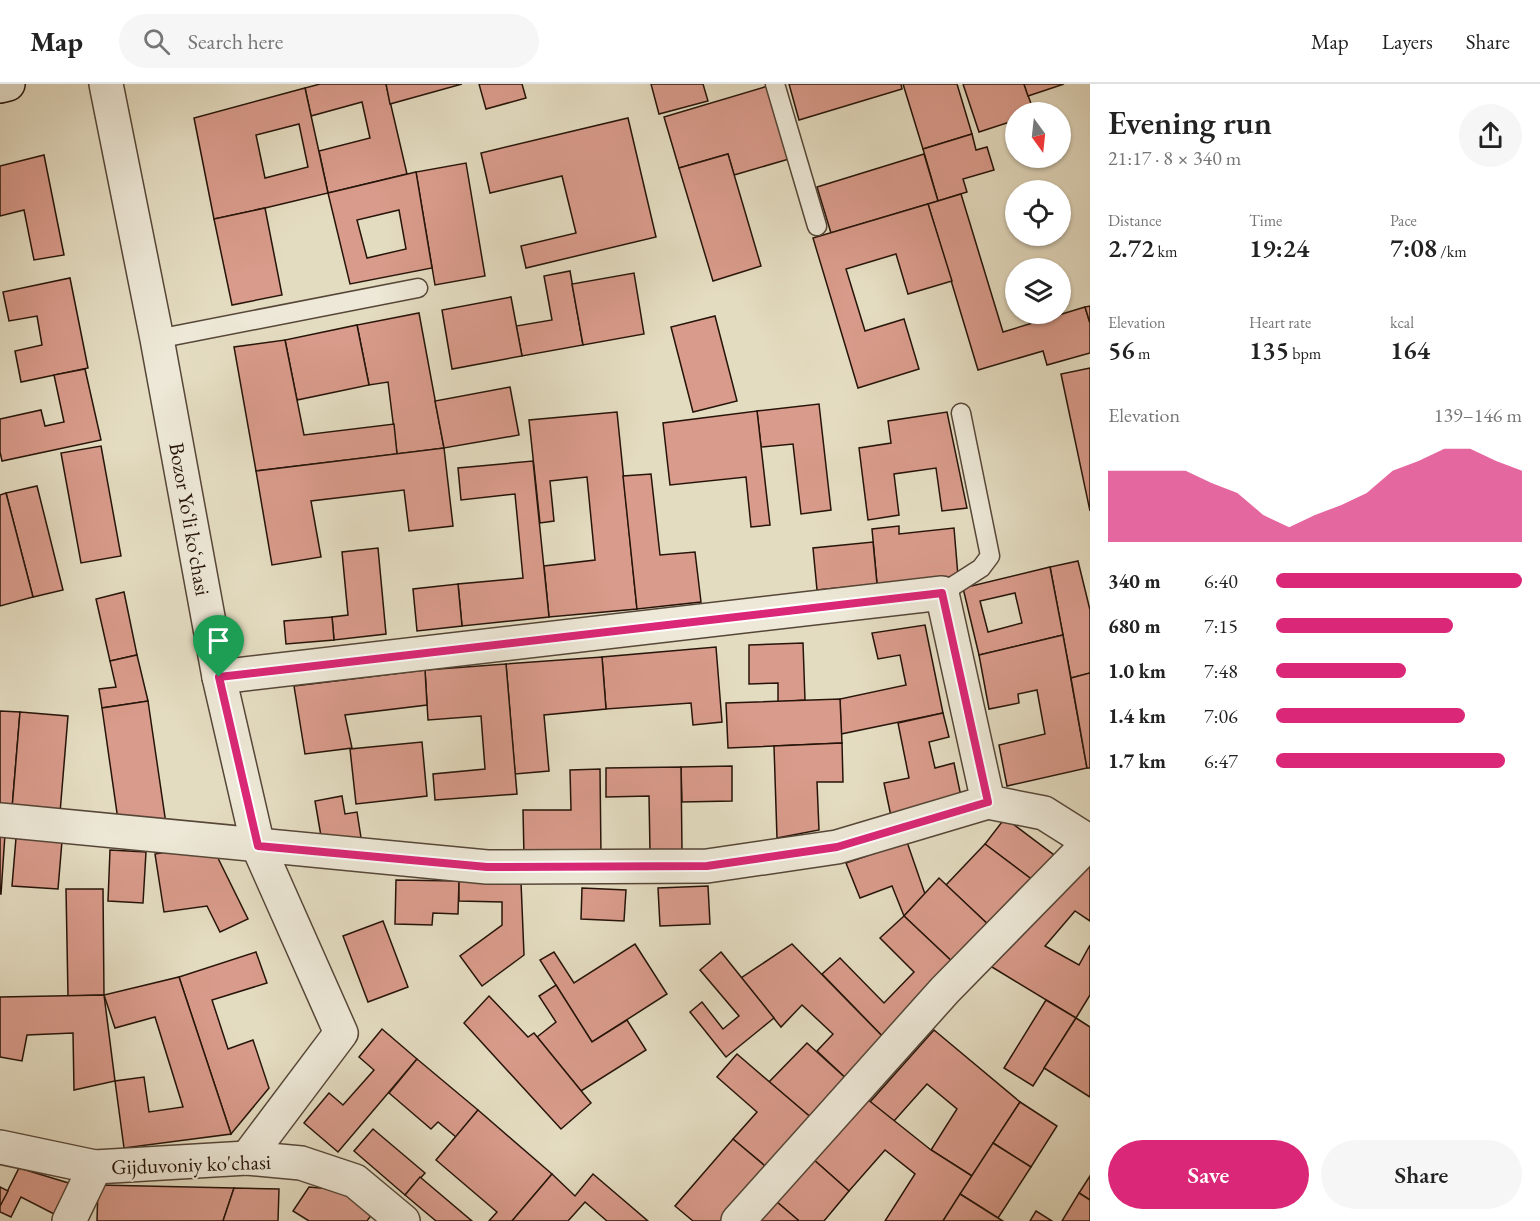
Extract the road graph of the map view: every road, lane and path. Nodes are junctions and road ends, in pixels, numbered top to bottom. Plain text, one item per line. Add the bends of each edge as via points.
1 (8, 84) edge
2 (106, 84) edge
3 (775, 84) edge
4 (0, 86) edge
5 (817, 226) dead end
6 (418, 288) dead end
7 (157, 339) junction
8 (962, 413) dead end
9 (942, 593) junction
10 (219, 677) junction
11 (988, 802) junction
12 (0, 820) edge
13 (1090, 842) edge
14 (258, 846) junction
15 (0, 1146) edge
16 (248, 1158) junction
17 (95, 1167) junction
18 (69, 1221) edge
19 (403, 1221) edge
20 (738, 1221) edge

1 - 4 street
2 - 7 street, Bozor Yoʻli koʻchasi
3 - 5 lane
6 - 7 lane
7 - 10 street, Bozor Yoʻli koʻchasi
8 - 9 lane via 990,556 981,568
9 - 10 street
9 - 11 street
10 - 14 street, Bozor Yoʻli koʻchasi
11 - 13 street via 1044,813
11 - 14 street via 837,847 707,866 487,867
12 - 14 street
13 - 20 street via 945,990
14 - 16 street, Bozor Yoʻli koʻchasi via 341,1033
15 - 17 street, Gijduvoniy ko'chasi
16 - 17 street, Gijduvoniy ko'chasi
16 - 19 street, Gijduvoniy ko'chasi via 301,1163 356,1181
17 - 18 street

